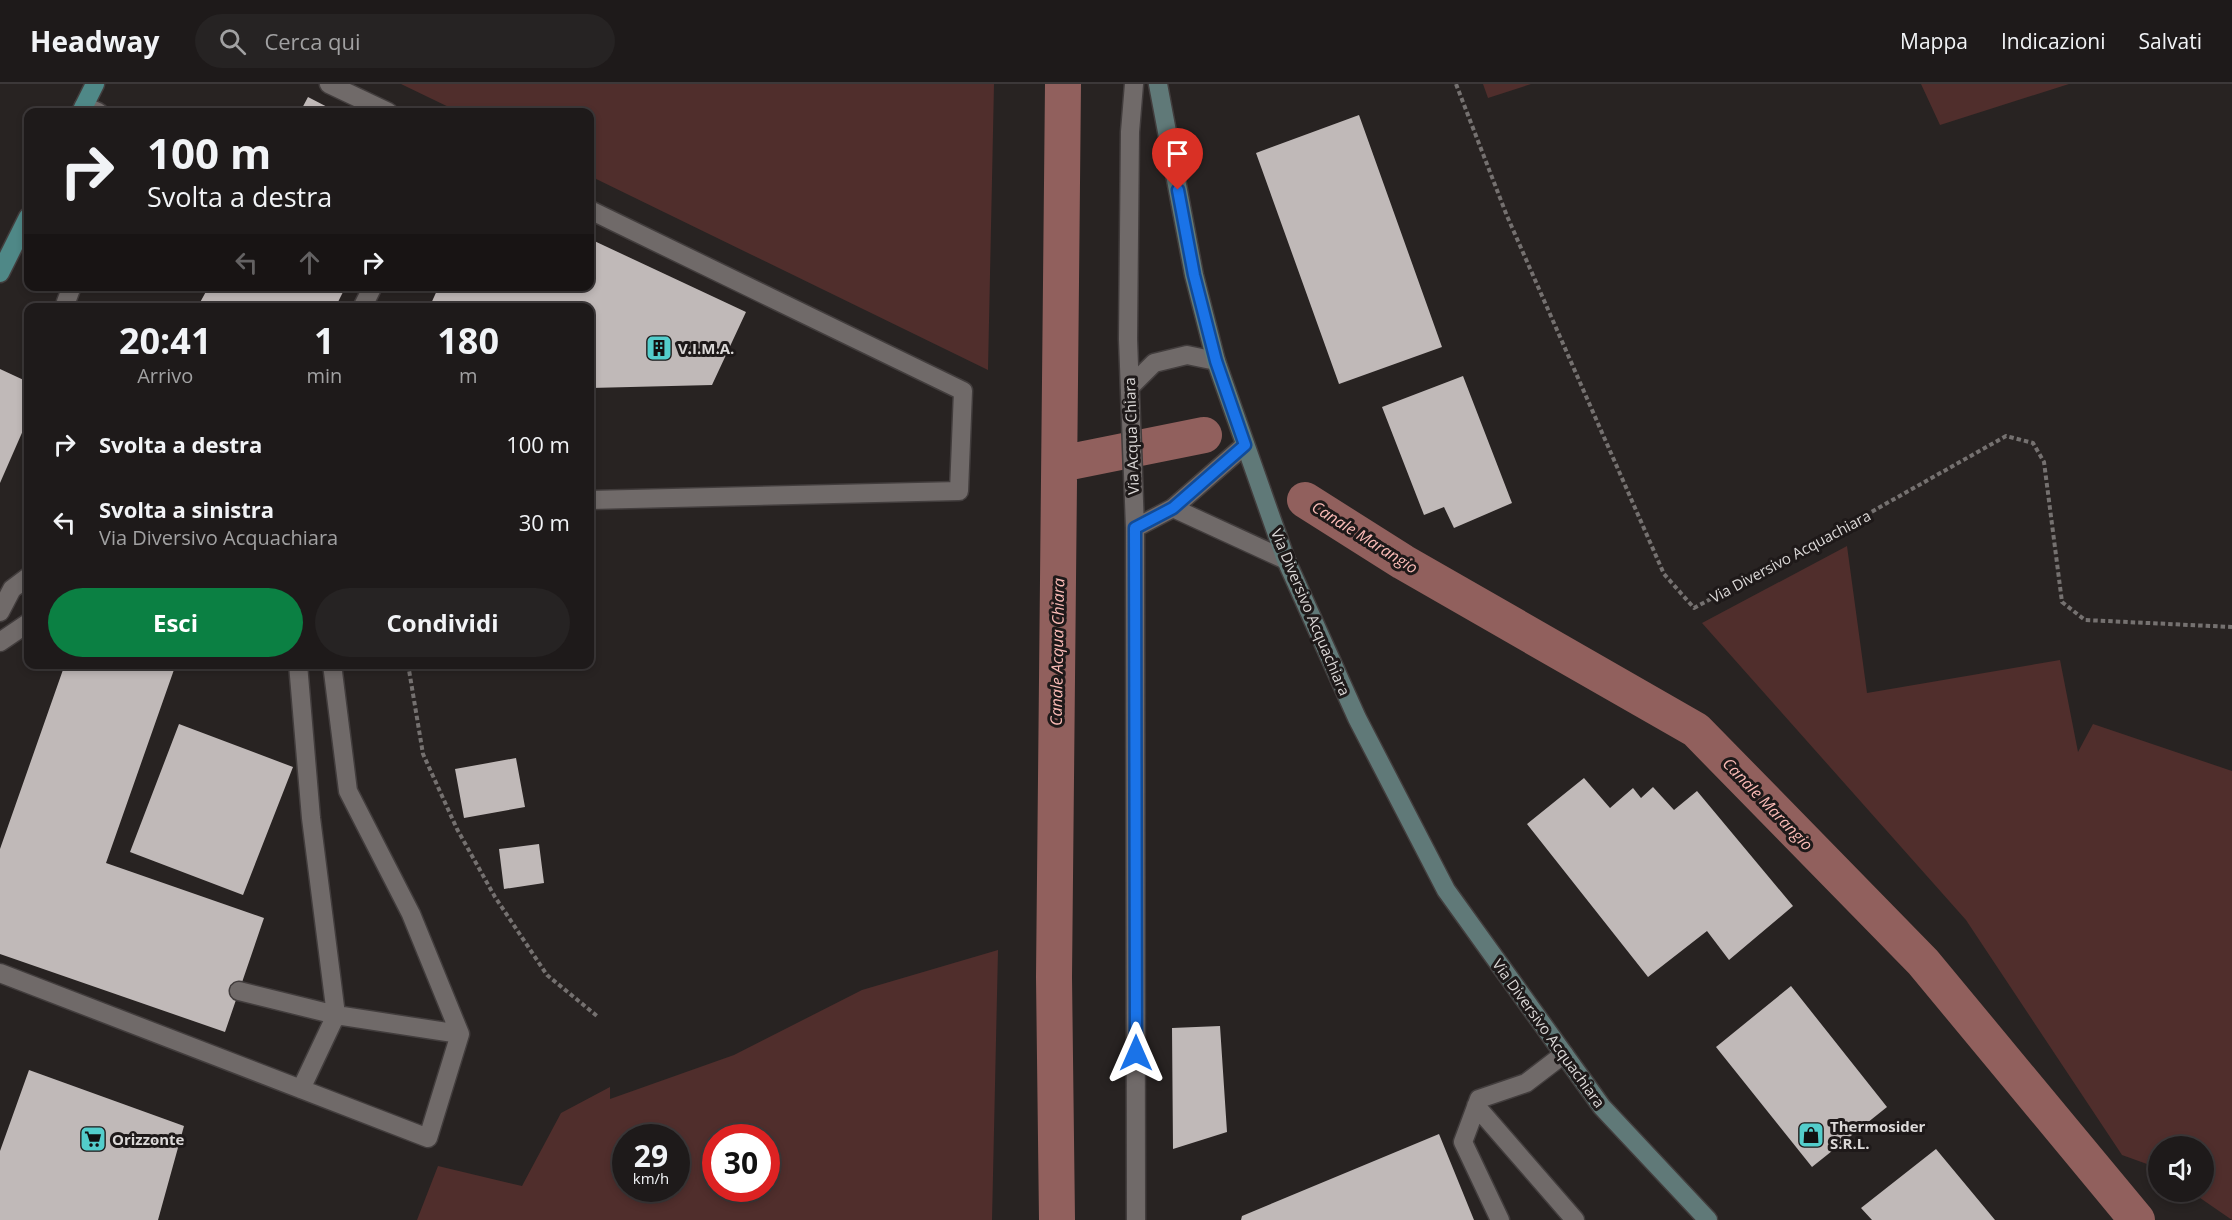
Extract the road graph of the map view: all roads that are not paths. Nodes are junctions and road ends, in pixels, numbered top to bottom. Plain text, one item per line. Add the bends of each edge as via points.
1 (95, 84) edge
2 (329, 84) edge
3 (1134, 84) edge
4 (1158, 84) edge
5 (88, 108) edge
6 (380, 108) edge
7 (594, 212) edge
8 (24, 225) edge
9 (0, 273) edge
10 (1216, 361) junction
11 (1130, 387) junction
12 (1245, 445) junction
13 (594, 500) edge
14 (1173, 508) junction
15 (1135, 528) junction
16 (1286, 560) junction
17 (24, 580) edge
18 (0, 612) edge
19 (24, 626) edge
20 (0, 642) edge
21 (298, 669) edge
22 (333, 669) edge
23 (0, 973) edge
24 (238, 991) dead end
25 (336, 1015) junction
26 (460, 1034) junction
27 (1564, 1054) junction
28 (301, 1089) junction
29 (1476, 1106) junction
30 (1136, 1220) edge
31 (1500, 1220) edge
32 (1575, 1220) edge
33 (1708, 1220) edge

1 - 5 main road
2 - 6 street
3 - 11 street, Via Acqua Chiara via 1130,132
4 - 10 main road, Via Diversivo Acquachiara via 1194,275
7 - 13 street via 963,391 959,491
8 - 9 main road
10 - 11 street via 1187,355 1154,363
10 - 12 main road, Via Diversivo Acquachiara
11 - 15 street, Via Acqua Chiara
12 - 14 street
12 - 16 main road, Via Diversivo Acquachiara
14 - 15 street
14 - 16 street
15 - 30 street, Via Acqua Chiara
16 - 27 main road, Via Diversivo Acquachiara via 1357,718 1446,890
17 - 18 street via 12,589
19 - 20 street
21 - 25 street via 311,818
22 - 26 street via 348,790 411,914
23 - 28 street
24 - 25 street
25 - 26 street
25 - 28 street
26 - 28 street via 429,1138
27 - 29 street via 1526,1083 1479,1099
27 - 33 main road, Via Diversivo Acquachiara via 1602,1107
29 - 31 street via 1463,1142
29 - 32 street

